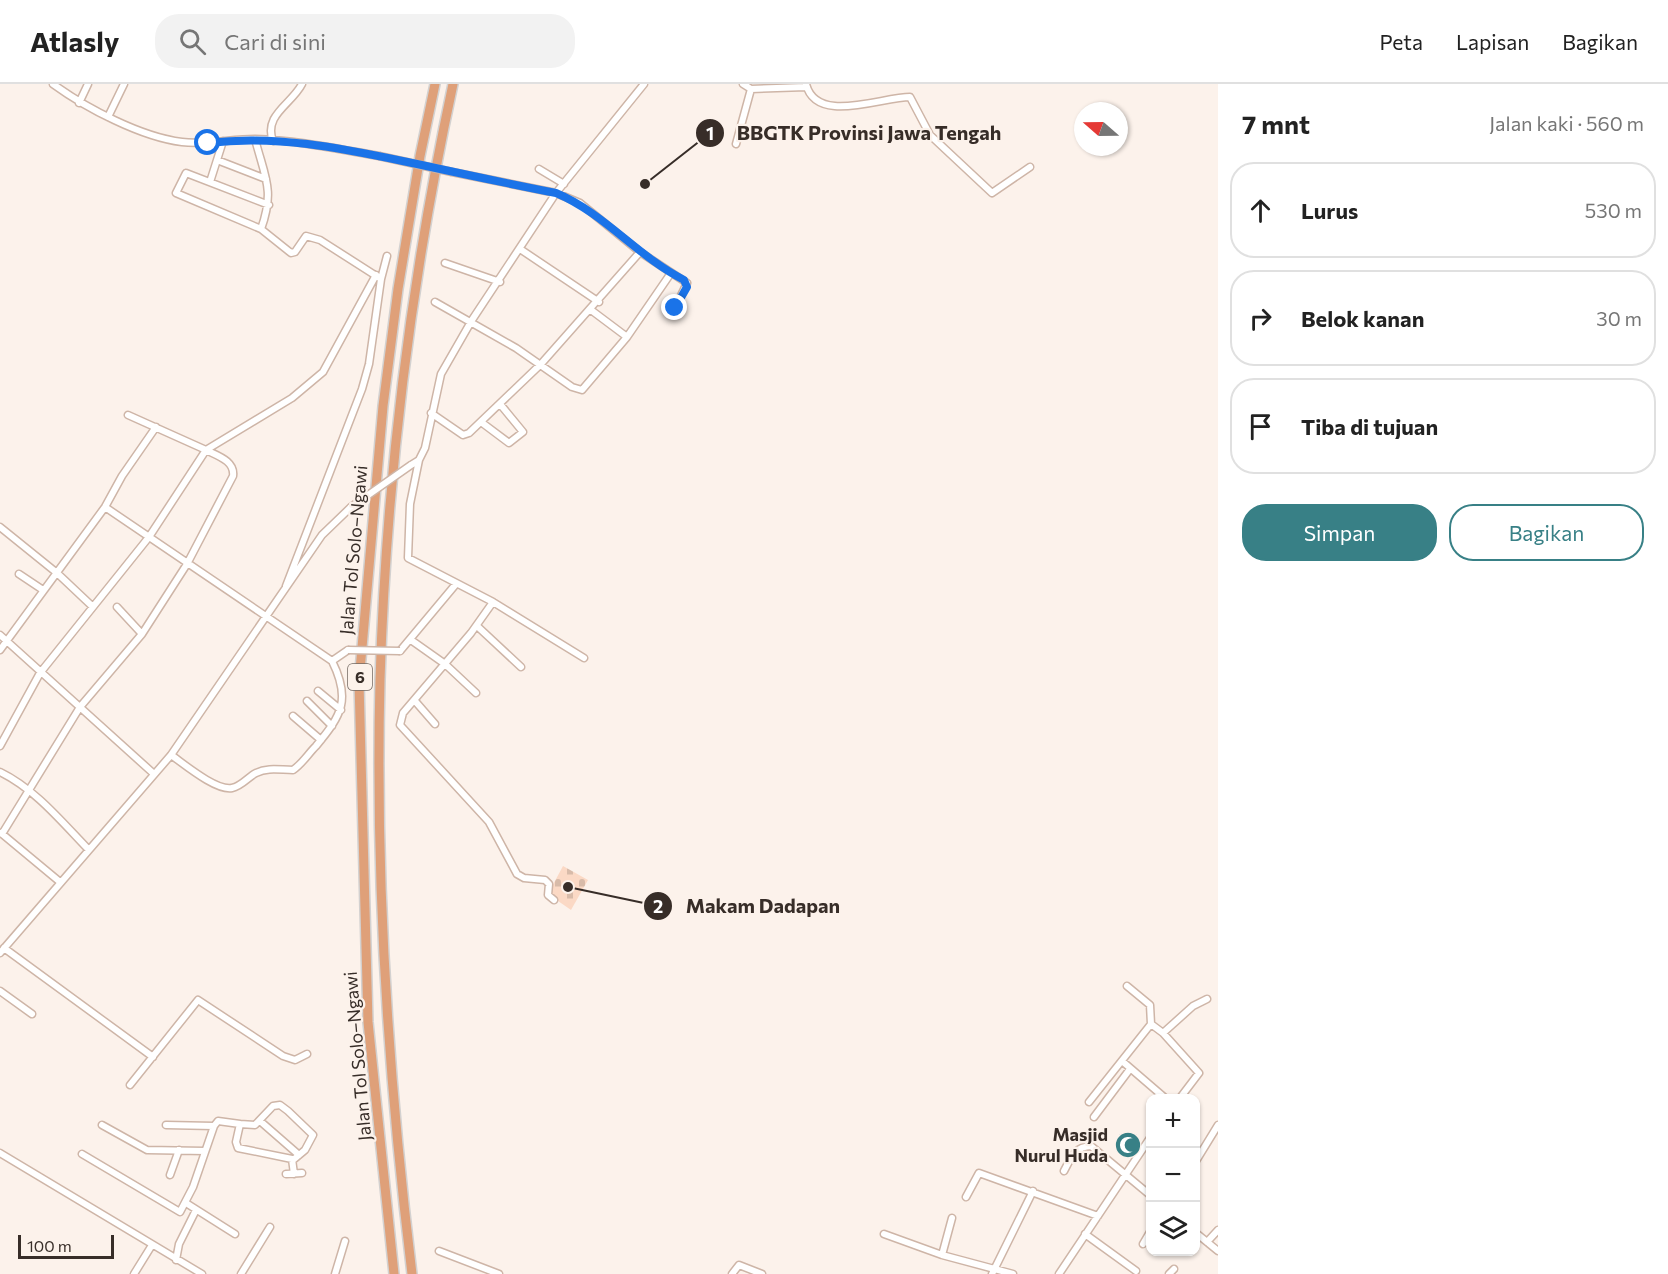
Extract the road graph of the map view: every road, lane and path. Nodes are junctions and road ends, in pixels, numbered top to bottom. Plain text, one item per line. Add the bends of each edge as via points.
1 (53, 84) edge
2 (88, 84) edge
3 (124, 84) edge
4 (302, 84) edge
5 (435, 84) edge
6 (453, 84) edge
7 (644, 84) edge
8 (743, 84) edge
9 (806, 85) edge
10 (751, 89) junction
11 (79, 103) junction
12 (108, 117) junction
13 (255, 139) junction
14 (223, 141) junction
15 (273, 141) junction
16 (736, 144) dead end
17 (217, 160) junction
18 (1030, 167) dead end
19 (539, 169) dead end
20 (266, 179) junction
21 (210, 182) junction
22 (564, 184) junction
23 (556, 193) junction
24 (269, 206) junction
25 (261, 230) junction
26 (520, 249) junction
27 (640, 252) junction
28 (387, 256) dead end
29 (445, 263) dead end
30 (671, 273) junction
31 (378, 277) junction
32 (500, 282) junction
33 (435, 302) dead end
34 (599, 302) junction
35 (675, 308) dead end
36 (591, 310) junction
37 (472, 320) junction
38 (627, 337) junction
39 (541, 364) junction
40 (500, 404) junction
41 (431, 413) junction
42 (128, 415) dead end
43 (481, 422) junction
44 (156, 427) junction
45 (207, 450) junction
46 (419, 460) junction
47 (105, 507) junction
48 (0, 527) edge
49 (149, 537) junction
50 (188, 564) junction
51 (57, 573) junction
52 (19, 574) dead end
53 (456, 584) junction
54 (286, 586) junction
55 (43, 590) junction
56 (493, 602) junction
57 (117, 607) dead end
58 (93, 608) junction
59 (266, 615) junction
60 (477, 626) junction
61 (142, 634) junction
62 (3, 638) edge
63 (411, 640) junction
64 (0, 650) edge
65 (584, 658) dead end
66 (332, 661) junction
67 (445, 664) junction
68 (521, 667) dead end
69 (40, 673) junction
70 (318, 691) dead end
71 (476, 693) dead end
72 (307, 701) dead end
73 (415, 701) junction
74 (80, 707) junction
75 (341, 710) junction
76 (294, 716) dead end
77 (435, 724) dead end
78 (332, 726) junction
79 (321, 740) junction
80 (0, 746) edge
81 (171, 754) junction
82 (0, 772) edge
83 (154, 774) junction
84 (30, 791) junction
85 (1, 833) edge
86 (88, 849) junction
87 (60, 882) junction
88 (554, 900) dead end
89 (2, 950) edge
90 (1127, 986) dead end
91 (0, 991) edge
92 (1207, 999) dead end
93 (32, 1014) dead end
94 (1151, 1024) junction
95 (1163, 1033) junction
96 (307, 1054) dead end
97 (153, 1057) junction
98 (1122, 1061) junction
99 (1130, 1069) junction
100 (130, 1085) dead end
101 (1160, 1094) edge
102 (1183, 1094) edge
103 (1089, 1102) dead end
104 (1094, 1117) dead end
105 (260, 1121) junction
106 (240, 1124) junction
107 (102, 1125) dead end
108 (166, 1125) dead end
109 (1218, 1125) edge
110 (214, 1126) junction
111 (1146, 1144) edge
112 (179, 1150) junction
113 (205, 1151) junction
114 (0, 1153) edge
115 (82, 1154) dead end
116 (1200, 1154) edge
117 (296, 1157) junction
118 (1064, 1171) dead end
119 (302, 1173) dead end
120 (1126, 1173) junction
121 (170, 1174) dead end
122 (286, 1174) dead end
123 (294, 1174) junction
124 (1033, 1191) junction
125 (1146, 1191) edge
126 (966, 1197) dead end
127 (186, 1203) junction
128 (196, 1210) junction
129 (1098, 1216) junction
130 (952, 1218) dead end
131 (270, 1227) dead end
132 (1218, 1230) edge
133 (235, 1234) dead end
134 (884, 1234) dead end
135 (1085, 1234) junction
136 (1200, 1236) edge
137 (1146, 1239) edge
138 (345, 1241) dead end
139 (1207, 1242) junction
140 (1143, 1244) dead end
141 (152, 1245) junction
142 (439, 1251) dead end
143 (1218, 1251) edge
144 (942, 1255) junction
145 (176, 1260) junction
146 (994, 1271) edge
147 (1136, 1271) dead end
148 (134, 1274) edge
149 (202, 1274) edge
150 (241, 1274) edge
151 (335, 1274) edge
152 (394, 1274) edge
153 (412, 1274) edge
154 (499, 1274) edge
155 (732, 1274) edge
156 (762, 1274) edge
157 (1013, 1274) edge
158 (1059, 1274) edge

1 - 11 street
2 - 11 street
3 - 12 street
4 - 15 street via 273,118
5 - 152 highway, Jalan Tol Solo–Ngawi / 6 via 400,278 383,406 359,682 368,1013
6 - 153 highway, Jalan Tol Solo–Ngawi / 6 via 434,173 400,409 380,678 386,1008
7 - 22 street
8 - 10 street
9 - 10 street
9 - 18 street via 817,99 836,108 910,97 930,135 992,193
10 - 16 street
11 - 12 street
12 - 14 street via 181,142
13 - 14 street
13 - 15 street
13 - 20 street
14 - 17 street
15 - 23 street, bridge via 379,156
17 - 20 street
17 - 21 street
19 - 22 street
20 - 24 street
21 - 24 street
21 - 25 street via 184,173 176,194
22 - 23 street
23 - 26 street
23 - 27 street via 580,203
24 - 25 street
25 - 31 street via 291,253 306,236 320,240
26 - 32 street
26 - 34 street
27 - 30 street
27 - 34 street
28 - 31 street
29 - 32 street
30 - 35 street via 687,283
30 - 38 street
31 - 45 street via 323,372 292,398
31 - 54 street via 364,381
32 - 37 street
33 - 37 street
34 - 36 street
36 - 38 street
36 - 39 street
37 - 39 street
37 - 41 street via 441,374
38 - 39 street via 582,390
39 - 40 street
40 - 43 street
40 - 43 street via 523,432 509,443
41 - 43 street via 463,435
41 - 46 street via 428,437
42 - 44 street
44 - 45 street
44 - 47 street
45 - 49 street
45 - 50 street via 229,462 233,476
46 - 53 street via 410,504 408,558
46 - 54 street, bridge via 351,507 322,535
47 - 49 street
47 - 51 street
48 - 51 street
49 - 50 street
49 - 58 street
50 - 59 street
50 - 61 street
51 - 55 street
51 - 58 street
52 - 55 street
53 - 56 street
53 - 63 street
54 - 59 street
55 - 62 street
56 - 60 street
56 - 65 street
57 - 61 street
58 - 69 street
59 - 66 street
59 - 81 street
60 - 67 street
60 - 68 street
61 - 74 street
62 - 64 street
62 - 69 street
63 - 66 street, bridge via 400,651 348,650
63 - 67 street
66 - 75 street via 344,693
67 - 71 street
67 - 73 street
69 - 74 street
69 - 80 street
70 - 75 street
72 - 78 street
73 - 77 street
73 - 88 street via 403,713 402,728 489,822 517,874 545,880 549,884 548,895
74 - 83 street
74 - 84 street
75 - 78 street
76 - 79 street
78 - 79 street
79 - 81 street via 293,770 268,769 233,788 200,776
81 - 83 street
82 - 84 street
83 - 86 street
84 - 85 street
84 - 86 street
85 - 87 street
86 - 87 street
87 - 89 street
89 - 97 street
90 - 94 street via 1150,1005
91 - 93 street
92 - 95 street via 1193,1006
94 - 95 street
94 - 98 street
95 - 102 street via 1199,1072
96 - 97 street via 294,1060 283,1056 198,1000
97 - 100 street
98 - 99 street
98 - 103 street
99 - 101 street
99 - 104 street
105 - 106 street via 251,1126
105 - 117 street
105 - 117 street via 276,1105 313,1135
106 - 110 street via 218,1121
106 - 117 street via 238,1148
107 - 112 street via 141,1148
108 - 110 street
109 - 116 street
110 - 113 street
111 - 120 street
112 - 113 street
112 - 121 street
113 - 127 street
114 - 141 street
115 - 127 street via 177,1211
117 - 123 street
118 - 120 street via 1074,1152 1091,1146
119 - 123 street
120 - 125 street
120 - 129 street
122 - 123 street
124 - 126 street via 979,1173
124 - 129 street
124 - 146 street
127 - 128 street
128 - 133 street
128 - 145 street via 179,1244
129 - 135 street
130 - 144 street
131 - 150 street
132 - 139 street
134 - 144 street
135 - 147 street
135 - 158 street
136 - 139 street
137 - 140 street
138 - 151 street
139 - 143 street
141 - 145 street
141 - 148 street
142 - 154 street
144 - 146 street
145 - 149 street
146 - 157 street
155 - 156 street via 739,1265

